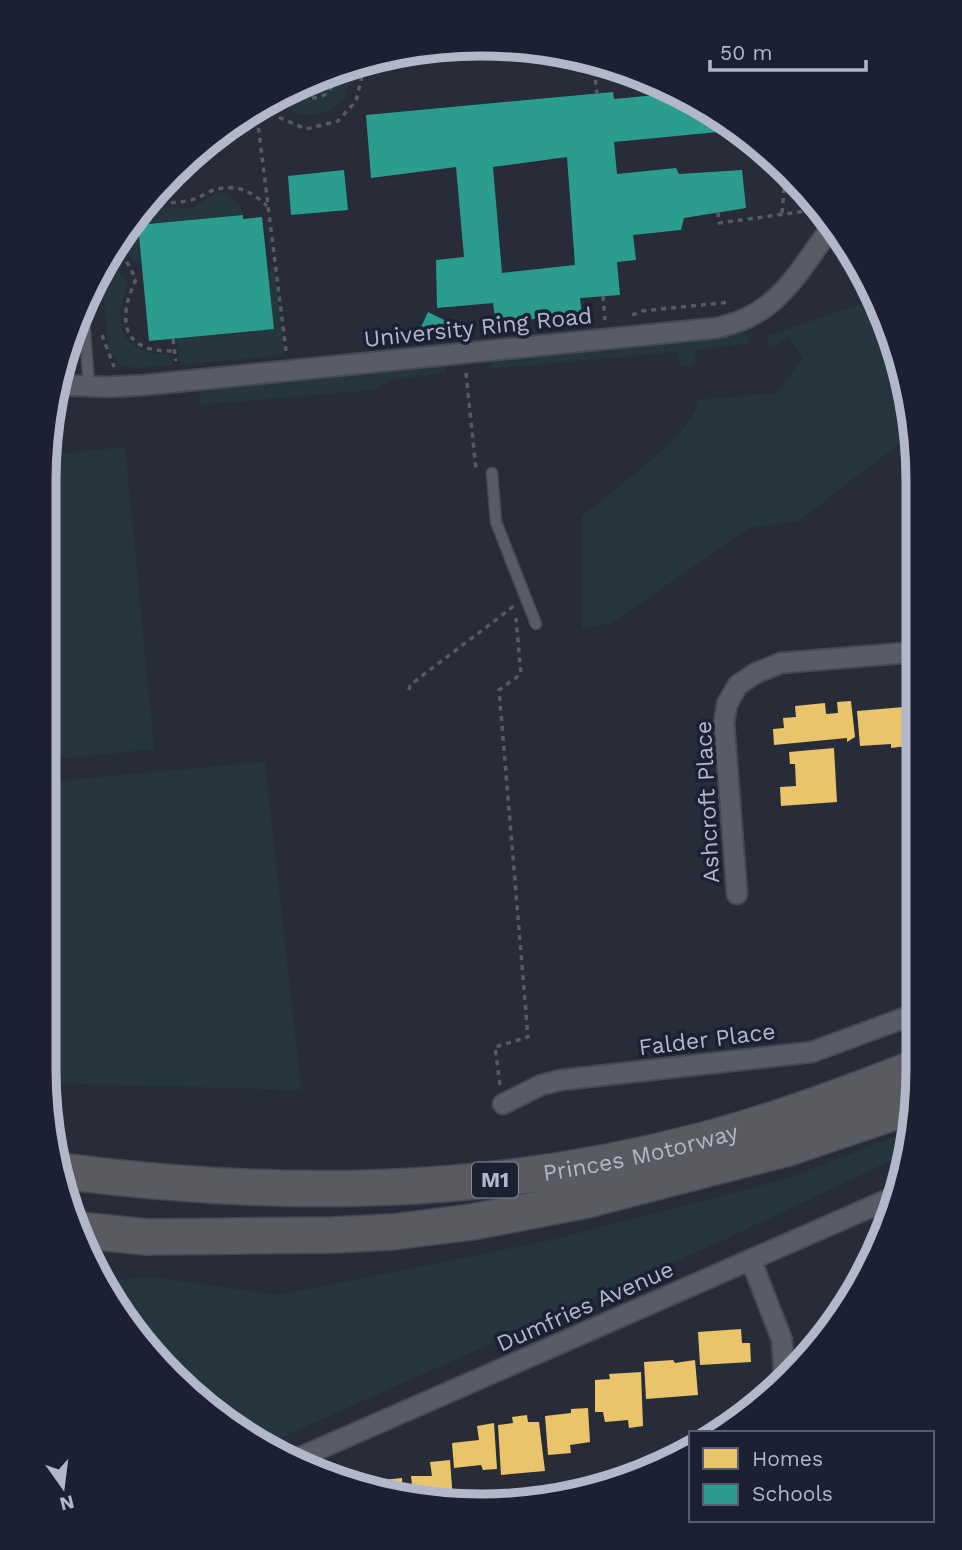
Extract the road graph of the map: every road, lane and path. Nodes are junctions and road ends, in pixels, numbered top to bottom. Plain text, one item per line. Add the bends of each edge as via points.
1 (596, 72) edge
2 (363, 73) edge
3 (334, 83) edge
4 (597, 94) dead end
5 (300, 96) edge
6 (274, 110) edge
7 (258, 120) edge
8 (785, 183) edge
9 (161, 202) edge
10 (269, 207) junction
11 (809, 211) edge
12 (718, 212) dead end
13 (782, 214) junction
14 (826, 234) edge
15 (122, 254) edge
16 (603, 296) dead end
17 (98, 297) edge
18 (736, 301) dead end
19 (99, 302) dead end
20 (630, 316) dead end
21 (101, 326) dead end
22 (606, 326) dead end
23 (85, 327) edge
24 (173, 339) dead end
25 (174, 351) junction
26 (286, 357) dead end
27 (88, 359) junction
28 (176, 368) dead end
29 (114, 369) junction
30 (123, 372) dead end
31 (69, 377) edge
32 (67, 386) edge
33 (89, 387) junction
34 (492, 473) dead end
35 (536, 624) dead end
36 (906, 653) edge
37 (410, 690) dead end
38 (737, 894) dead end
39 (906, 1017) edge
40 (906, 1072) edge
41 (503, 1104) joint
42 (904, 1109) edge
43 (68, 1172) edge
44 (513, 1178) junction
45 (74, 1191) edge
46 (885, 1201) edge
47 (88, 1231) edge
48 (147, 1237) junction
49 (97, 1250) edge
50 (751, 1260) junction
51 (784, 1368) edge
52 (304, 1455) edge

1 - 4 path
2 - 6 path via 356,100 338,121 306,129 278,117
3 - 5 path via 330,92 316,99
7 - 10 path
8 - 13 path
9 - 10 path via 175,204 230,187 254,193
10 - 26 path
11 - 13 path
12 - 13 path via 719,223
14 - 33 street, University Ring Road via 782,294 754,316 731,325
15 - 25 path via 136,279 127,299 127,330 144,348
16 - 22 path
17 - 19 path
18 - 20 path
21 - 29 path
23 - 27 lane
24 - 25 path
25 - 28 path
27 - 29 path
27 - 33 lane
29 - 30 path
31 - 33 street, University Ring Road
32 - 33 street, University Ring Road
34 - 35 lane via 496,522
36 - 38 street, Ashcroft Place via 781,663 738,685 727,704 724,723
37 - 41 path via 410,685 517,604 521,674 499,690 528,1037 495,1047
39 - 41 street, Falder Place via 812,1052 561,1080
40 - 44 highway, Princes Motorway / M1 via 824,1104 704,1140
42 - 48 highway, Princes Motorway / M1 via 788,1148 586,1200 472,1222 344,1235
43 - 44 highway, Princes Motorway / M1 via 175,1183 324,1190
44 - 45 highway via 396,1199 349,1202 208,1201
46 - 50 street, Dumfries Avenue
47 - 48 highway, Princes Motorway / M1
48 - 49 highway
50 - 51 street via 782,1340
50 - 52 street, Dumfries Avenue

